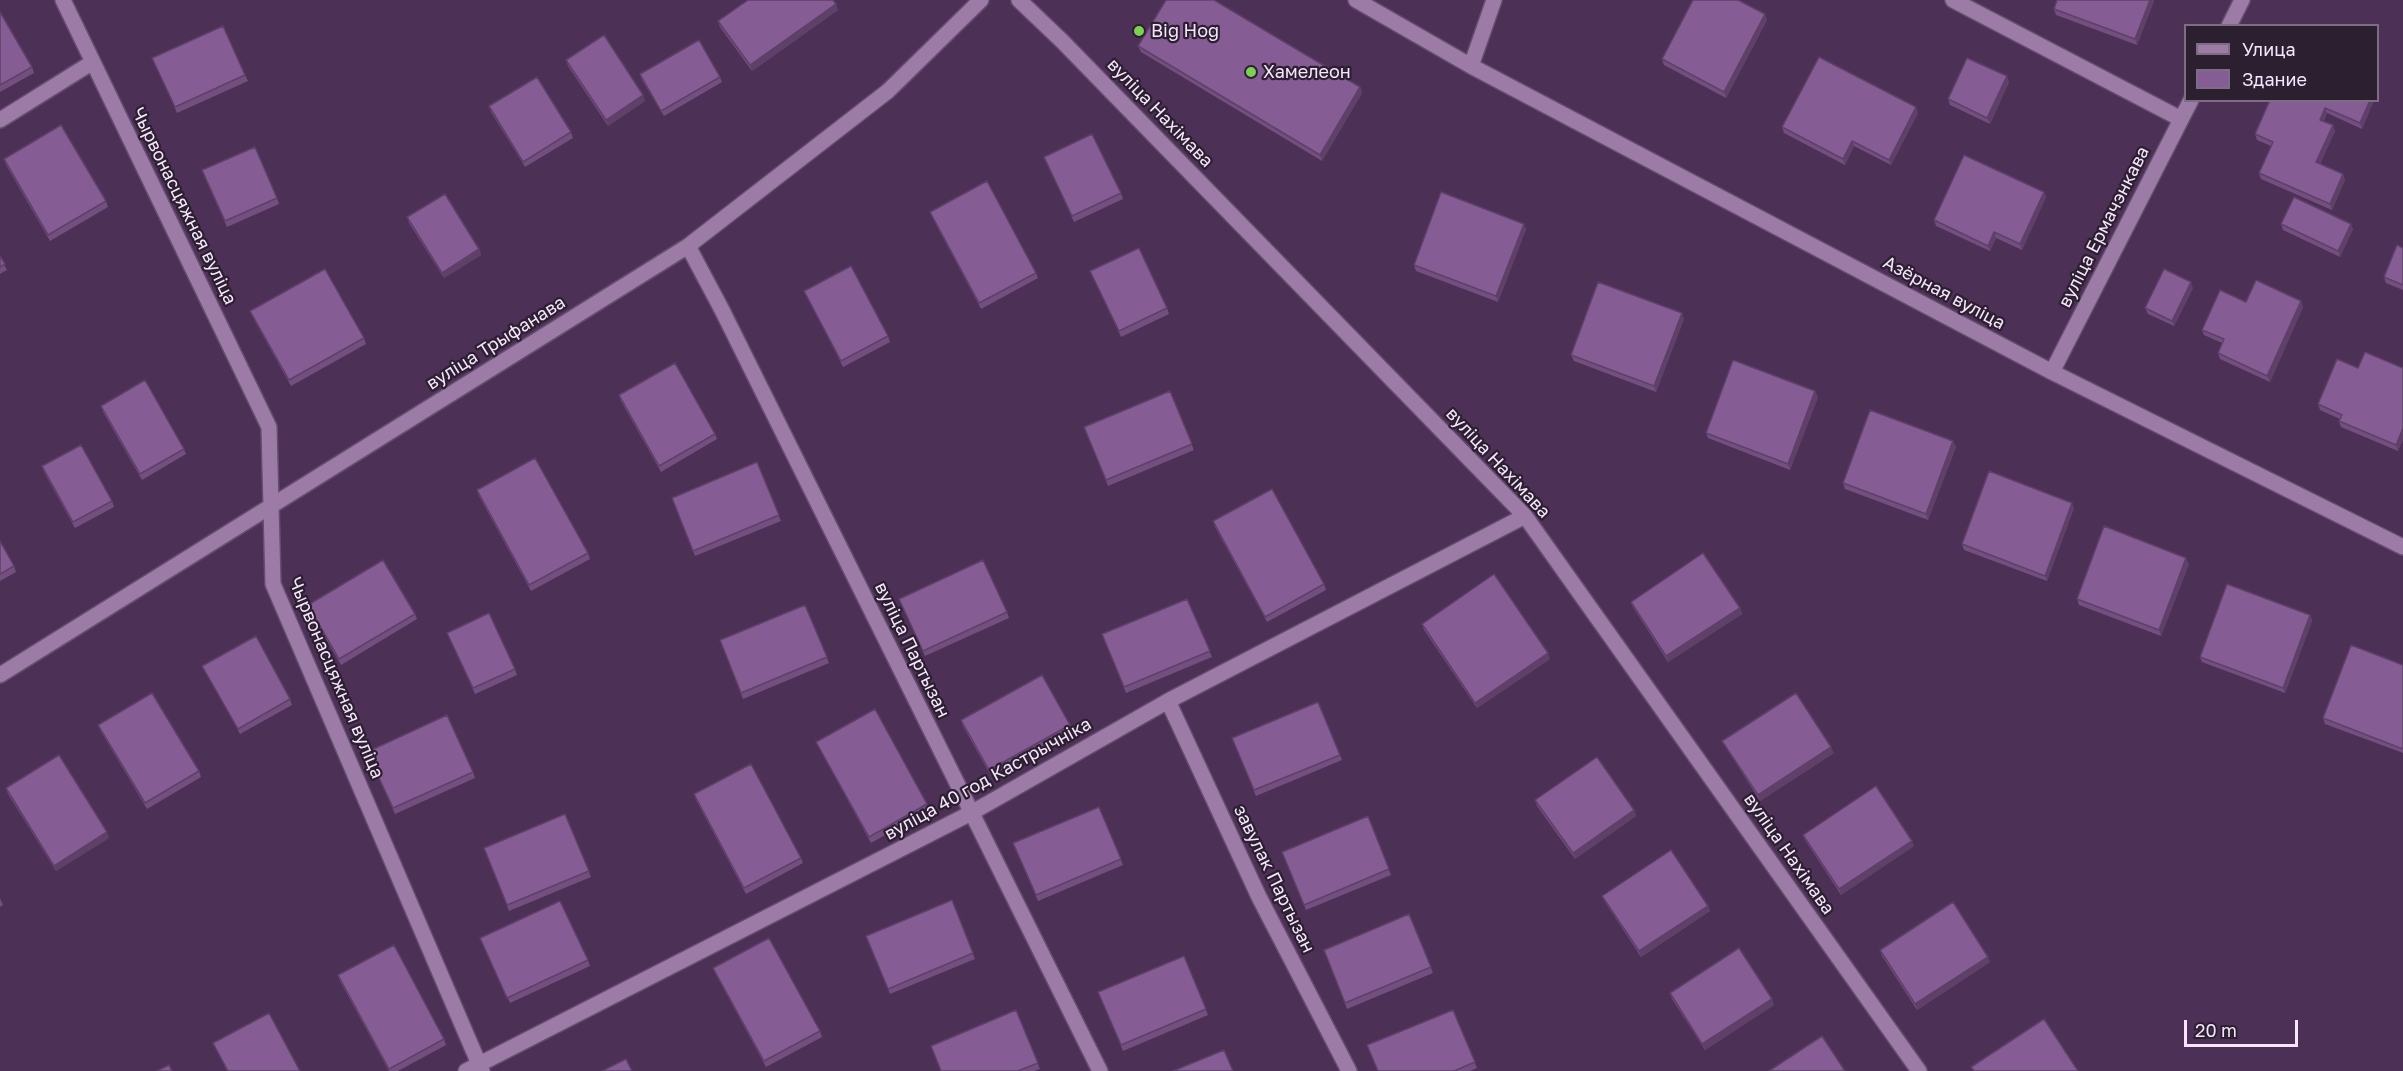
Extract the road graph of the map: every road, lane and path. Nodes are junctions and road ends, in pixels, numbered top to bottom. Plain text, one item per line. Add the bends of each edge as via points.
1 (63, 0) edge
2 (981, 0) edge
3 (1019, 0) edge
4 (1356, 0) edge
5 (1494, 0) edge
6 (1953, 0) edge
7 (2242, 0) edge
8 (2230, 24) edge
9 (93, 62) junction
10 (1472, 66) junction
11 (2190, 102) edge
12 (2181, 119) junction
13 (0, 120) edge
14 (688, 246) junction
15 (2052, 372) junction
16 (272, 507) junction
17 (1526, 516) junction
18 (2403, 547) edge
19 (0, 675) edge
20 (1168, 701) junction
21 (971, 813) junction
22 (476, 1069) edge
23 (1100, 1071) edge
24 (1349, 1071) edge
25 (1919, 1071) edge

1 - 9 street, Чырвонасцяжная вуліца
2 - 14 street, вуліца Трыфанава via 888,91
3 - 17 street, вуліца Нахімава
4 - 10 street, Азёрная вуліца
5 - 10 street
6 - 12 street
7 - 8 street
9 - 13 street
9 - 16 street, Чырвонасцяжная вуліца via 269,428
10 - 15 street, Азёрная вуліца
11 - 12 street, вуліца Ермачэнкава
12 - 15 street, вуліца Ермачэнкава
14 - 16 street, вуліца Трыфанава
14 - 21 street, вуліца Партызан
15 - 18 street, Азёрная вуліца
16 - 19 street, вуліца Трыфанава
16 - 22 street, Чырвонасцяжная вуліца via 273,584
17 - 20 street, вуліца 40 год Кастрычніка
17 - 25 street, вуліца Нахімава
20 - 21 street, вуліца 40 год Кастрычніка
20 - 24 street, завулак Партызан via 1259,897
21 - 22 street, вуліца 40 год Кастрычніка
21 - 23 street, вуліца Партызан

